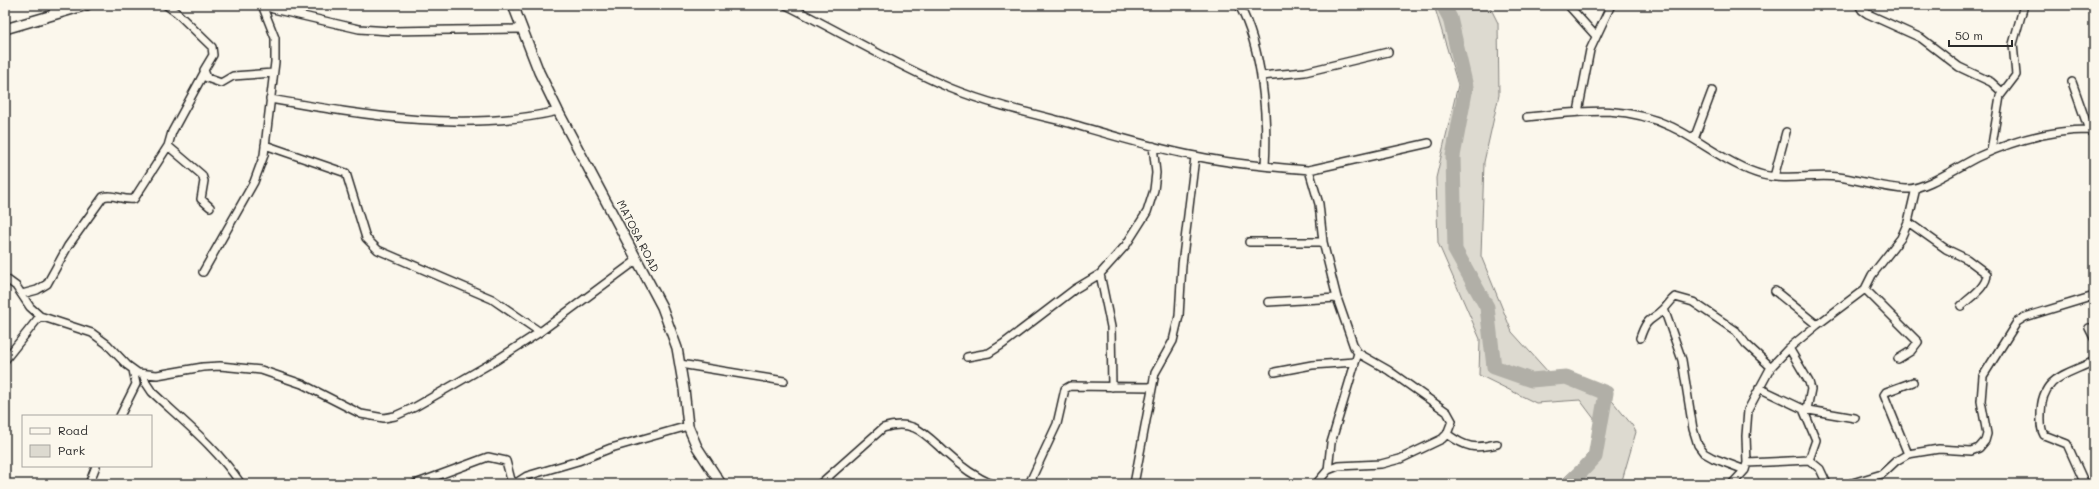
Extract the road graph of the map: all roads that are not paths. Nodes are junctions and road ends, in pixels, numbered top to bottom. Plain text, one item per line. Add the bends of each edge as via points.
1 (54, 5) edge
2 (87, 5) edge
3 (166, 5) edge
4 (262, 5) edge
5 (513, 5) edge
6 (786, 5) edge
7 (1240, 5) edge
8 (1568, 5) edge
9 (1611, 5) edge
10 (1859, 5) edge
11 (2024, 5) edge
12 (53, 15) junction
13 (521, 29) junction
14 (5, 30) edge
15 (1595, 35) junction
16 (1388, 52) dead end
17 (204, 73) junction
18 (273, 73) junction
19 (1260, 76) junction
20 (2072, 82) dead end
21 (1712, 90) dead end
22 (2002, 92) junction
23 (270, 99) junction
24 (558, 111) junction
25 (1578, 112) junction
26 (1527, 117) dead end
27 (2092, 131) edge
28 (1786, 132) dead end
29 (1694, 139) junction
30 (1429, 143) dead end
31 (265, 145) junction
32 (168, 146) junction
33 (1153, 146) junction
34 (1991, 151) junction
35 (1195, 156) junction
36 (1265, 166) junction
37 (1309, 170) junction
38 (1774, 177) junction
39 (1916, 188) junction
40 (210, 207) dead end
41 (1908, 222) junction
42 (1249, 242) dead end
43 (1323, 242) junction
44 (636, 260) junction
45 (203, 272) dead end
46 (1100, 274) junction
47 (5, 278) edge
48 (1865, 289) junction
49 (1775, 291) dead end
50 (22, 294) junction
51 (2094, 296) edge
52 (1337, 298) junction
53 (1268, 302) dead end
54 (1961, 306) dead end
55 (1664, 309) junction
56 (40, 316) junction
57 (1817, 325) junction
58 (2089, 328) dead end
59 (540, 332) junction
60 (1640, 338) dead end
61 (2094, 338) edge
62 (1789, 348) junction
63 (1358, 353) junction
64 (967, 357) dead end
65 (1898, 359) dead end
66 (5, 360) edge
67 (2094, 361) edge
68 (1355, 362) junction
69 (680, 364) junction
70 (1771, 367) junction
71 (133, 370) junction
72 (1275, 372) dead end
73 (143, 374) junction
74 (784, 381) dead end
75 (1913, 382) dead end
76 (1112, 387) junction
77 (1152, 387) junction
78 (1759, 388) junction
79 (1805, 409) junction
80 (121, 415) edge
81 (1855, 418) dead end
82 (688, 426) junction
83 (1447, 434) junction
84 (1497, 444) dead end
85 (1908, 454) junction
86 (1809, 460) junction
87 (96, 467) edge
88 (1746, 467) junction
89 (1328, 470) junction
90 (89, 484) edge
91 (241, 484) edge
92 (415, 484) edge
93 (722, 484) edge
94 (820, 484) edge
95 (992, 484) edge
96 (1029, 484) edge
97 (1134, 484) edge
98 (1316, 484) edge
99 (1732, 484) edge
100 (1827, 484) edge
101 (1849, 484) edge
102 (2085, 484) edge

1 - 12 street
2 - 12 street
3 - 17 street via 212,47 213,55
4 - 13 street via 359,29
4 - 18 street via 275,38
5 - 13 street, MATOSA ROAD
6 - 33 street via 838,30 898,64 951,88 999,106
7 - 19 street via 1250,33
8 - 15 street
9 - 15 street
10 - 22 street via 1868,14 1921,38 1959,67 1991,82
11 - 22 street via 2013,44 2016,75
12 - 14 street
13 - 24 street, MATOSA ROAD via 538,72
15 - 25 street
16 - 19 street via 1305,72
17 - 18 street via 207,78 221,83 233,76
17 - 32 street via 172,132
18 - 23 street
19 - 36 street via 1266,115
20 - 27 street
21 - 29 street
22 - 34 street
23 - 24 street via 356,114 404,118 492,121 532,117
23 - 31 street
24 - 44 street, MATOSA ROAD
25 - 26 street
25 - 29 street via 1632,112 1672,127
27 - 34 street via 2034,137
28 - 38 street
29 - 38 street via 1762,175
30 - 37 street
31 - 45 street via 254,182
31 - 59 street via 346,173 366,238 378,250 492,299
32 - 40 street via 202,176 204,181 201,199
32 - 50 street via 134,199 102,197 68,246 47,284
33 - 35 street
33 - 46 street via 1156,173 1147,212 1126,245
34 - 39 street
35 - 36 street
35 - 77 street via 1182,265 1179,316 1173,341 1155,373
36 - 37 street
37 - 43 street via 1318,204
38 - 39 street via 1837,177 1887,188
39 - 41 street
41 - 48 street via 1901,238 1872,275
41 - 54 street via 1987,274 1982,286
42 - 43 street
43 - 52 street
44 - 59 street
44 - 69 street, MATOSA ROAD via 662,307
46 - 64 street via 1074,289 989,353
46 - 76 street via 1111,327
47 - 50 street
48 - 57 street
48 - 65 street via 1918,342 1911,351
49 - 57 street
50 - 56 street via 30,307
51 - 85 street via 2025,317 2017,322 1983,376 1981,401 1987,434 1979,448 1971,451 1938,449
52 - 53 street
52 - 63 street via 1346,328
55 - 60 street via 1645,323
55 - 70 street via 1675,297 1693,302 1736,331
55 - 88 street via 1682,360 1698,445 1713,458
56 - 66 street
56 - 71 street via 92,333
57 - 62 street
58 - 61 street
59 - 73 street via 415,407 384,418 361,414 302,384 261,370 220,366 157,375
62 - 70 street
62 - 79 street via 1811,389
63 - 68 street
63 - 83 street via 1388,370 1447,412 1452,421
67 - 102 street via 2053,381 2046,390 2041,408 2044,435 2067,444
68 - 72 street via 1312,365
68 - 89 street via 1331,444
69 - 74 street
69 - 82 street, MATOSA ROAD
70 - 78 street
71 - 73 street
71 - 80 street via 135,387
73 - 91 street via 152,392 208,442
75 - 85 street via 1884,395
76 - 77 street
76 - 96 street via 1070,386 1065,389 1057,424
77 - 97 street
78 - 79 street
78 - 88 street via 1748,410
79 - 81 street
79 - 86 street via 1816,440
82 - 92 street via 611,448 527,476 516,483 511,480 506,461 488,457
82 - 93 street, MATOSA ROAD via 697,447
83 - 84 street via 1467,447
83 - 89 street via 1442,439 1400,459 1381,464 1338,466
85 - 101 street via 1882,474
86 - 88 street
86 - 100 street via 1820,469
87 - 90 street
88 - 99 street
89 - 98 street
94 - 95 street via 883,428 894,424 919,429 962,466

